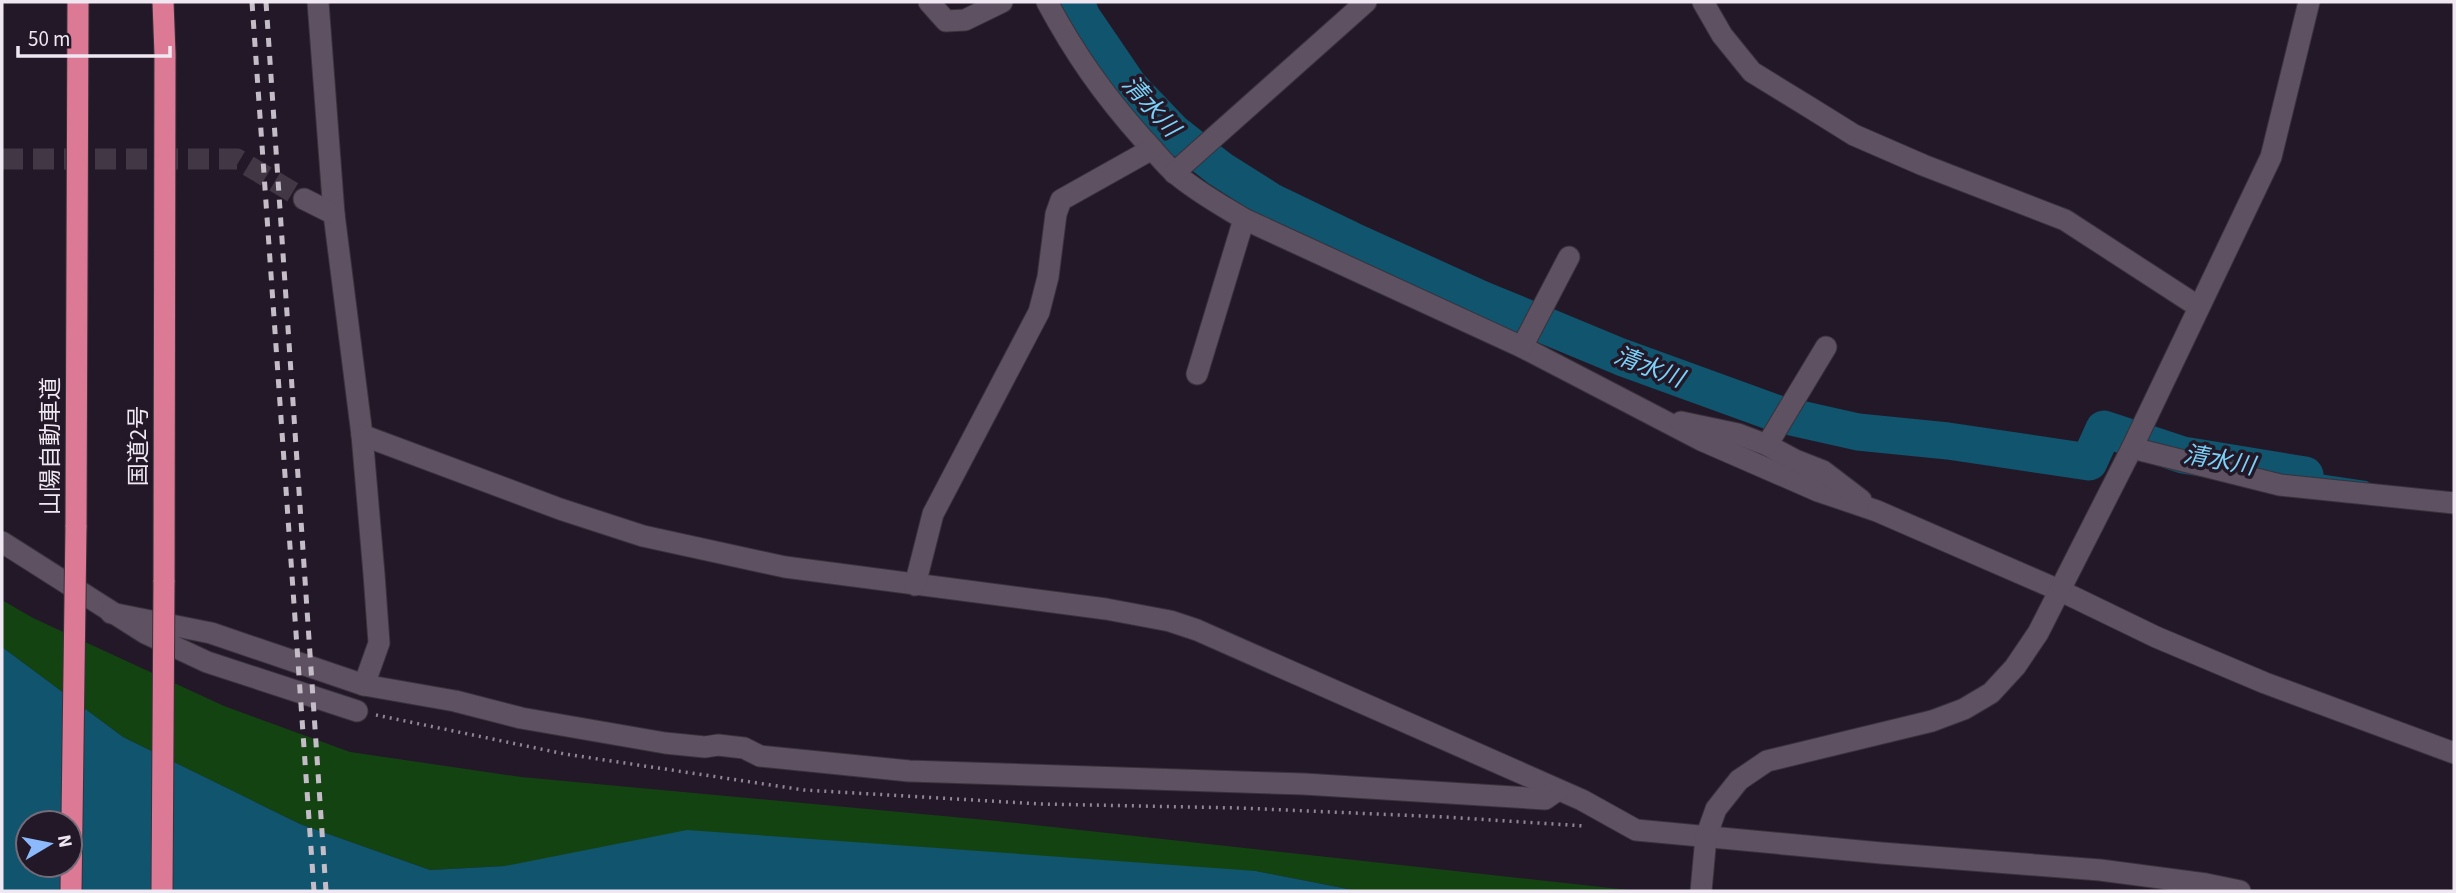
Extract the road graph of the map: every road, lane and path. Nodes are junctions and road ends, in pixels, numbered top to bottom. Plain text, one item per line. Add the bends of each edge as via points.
1 (78, 2) edge
2 (163, 2) edge
3 (318, 2) edge
4 (929, 2) edge
5 (1002, 2) edge
6 (1047, 2) edge
7 (1366, 2) edge
8 (1703, 2) edge
9 (2309, 2) edge
10 (1152, 149) junction
11 (1178, 169) junction
12 (304, 199) tunnel mouth
13 (334, 214) junction
14 (1244, 219) junction
15 (1569, 257) dead end
16 (2199, 307) junction
17 (1522, 347) junction
18 (1826, 347) dead end
19 (1197, 374) dead end
20 (1661, 420) junction
21 (362, 435) junction
22 (1767, 445) junction
23 (2132, 448) junction
24 (2454, 503) edge
25 (1877, 512) junction
26 (2, 542) edge
27 (915, 585) junction
28 (2061, 591) junction
29 (111, 613) junction
30 (364, 685) junction
31 (357, 711) dead end
32 (2454, 752) edge
33 (1558, 790) junction
34 (1706, 837) junction
35 (71, 891) edge
36 (162, 891) edge
37 (1701, 891) edge
38 (2240, 891) edge

1 - 35 highway, 山陽自動車道, bridge
2 - 36 highway, 国道2号, bridge
3 - 13 street
4 - 5 street via 946,21 965,20
6 - 10 street via 1072,48
7 - 11 street
8 - 16 street via 1752,72 1854,135 2064,220
9 - 16 street via 2271,157
10 - 11 street
10 - 27 street via 1061,200 1039,312 933,514
11 - 14 street via 1205,195
12 - 13 street
13 - 21 street
14 - 17 street
14 - 19 street
15 - 17 street
16 - 23 street
17 - 20 street
18 - 22 street
20 - 22 street via 1738,434
20 - 25 street via 1818,491
21 - 27 street via 643,536 785,567
21 - 30 street via 379,643
22 - 25 street via 1823,471
23 - 24 street via 2280,485
23 - 28 street
25 - 28 street
26 - 29 street
27 - 33 street via 1170,621
28 - 32 street via 2265,683
28 - 34 street via 2015,667 1991,693 1932,721 1767,761 1739,780 1716,810
29 - 30 street via 211,633
29 - 31 street via 207,662
30 - 33 street via 665,743 718,745 744,748 760,756 909,771 1304,784 1545,799
33 - 34 street via 1636,830
34 - 37 street
34 - 38 street via 2101,870

